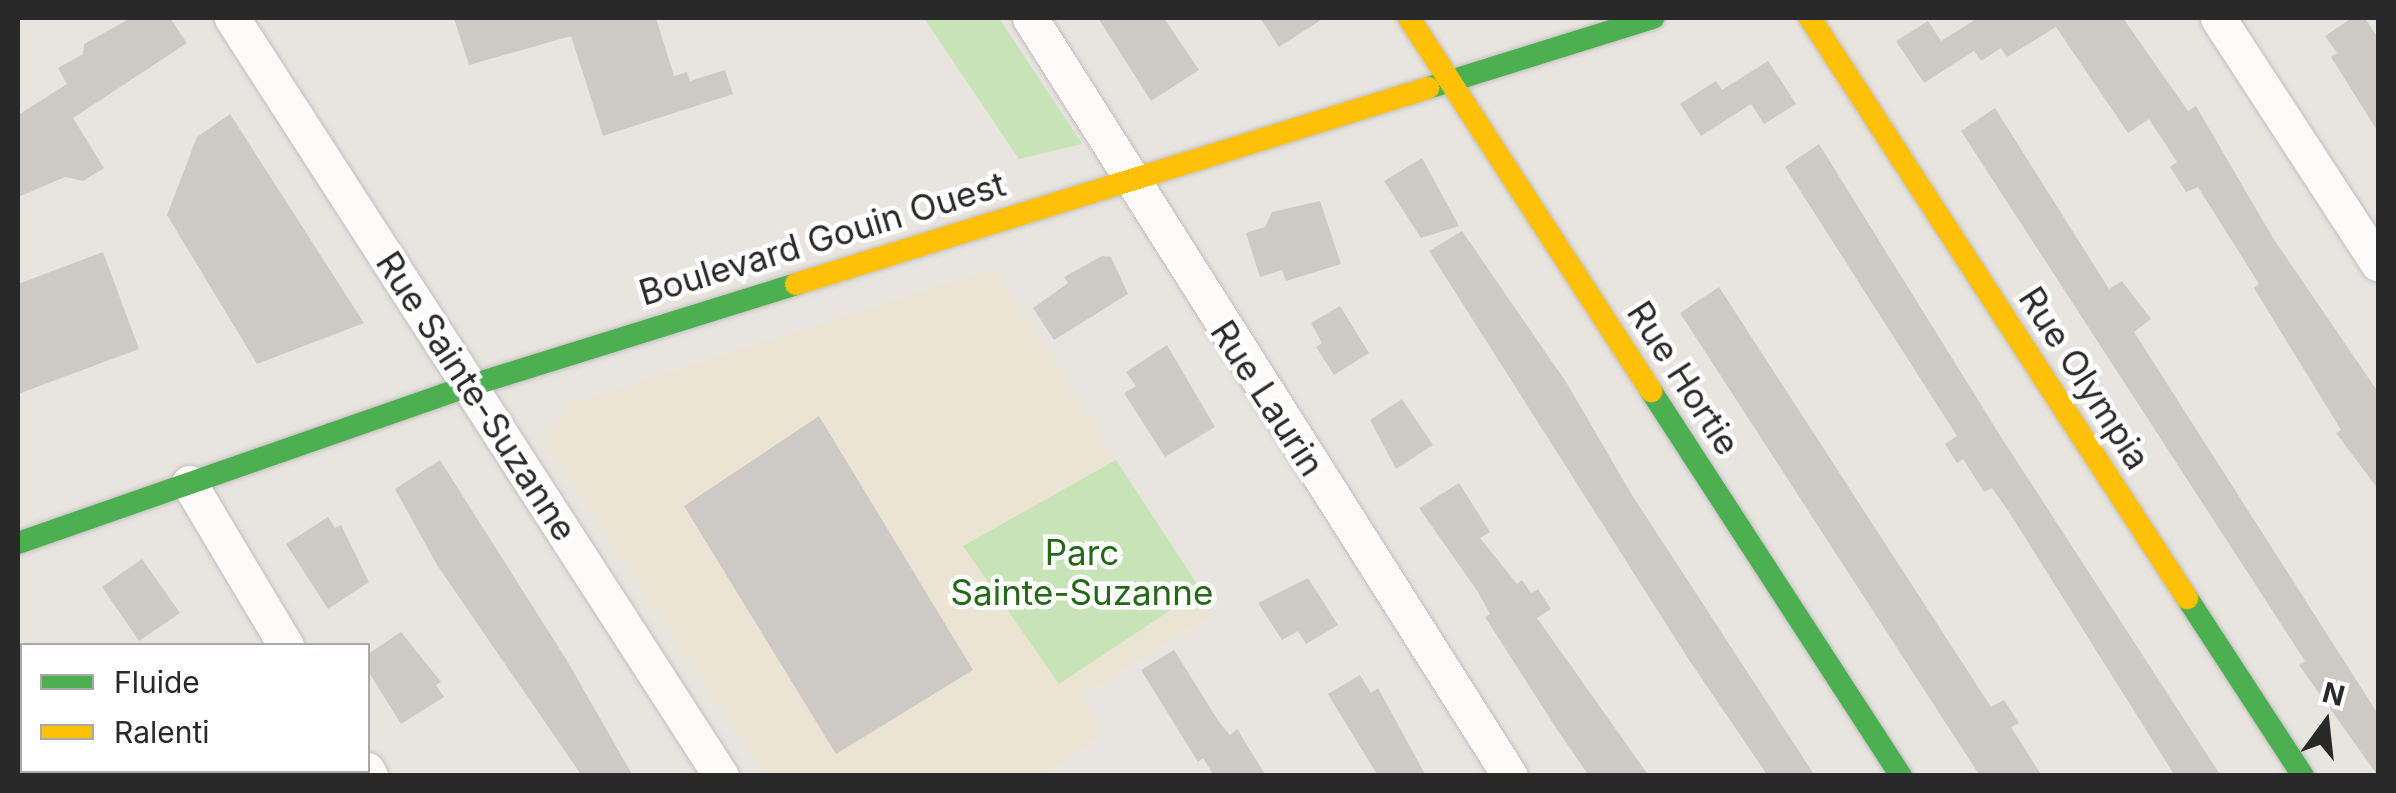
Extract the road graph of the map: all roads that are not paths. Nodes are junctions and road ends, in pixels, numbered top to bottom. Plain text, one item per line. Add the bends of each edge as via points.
1 (232, 18) edge
2 (1030, 18) edge
3 (1409, 18) edge
4 (1653, 18) edge
5 (1810, 18) edge
6 (2218, 18) edge
7 (1449, 81) junction
8 (1131, 180) junction
9 (2378, 263) edge
10 (469, 386) junction
11 (188, 483) junction
12 (18, 543) edge
13 (284, 643) edge
14 (721, 776) edge
15 (1510, 776) edge
16 (1901, 776) edge
17 (2302, 776) edge

1 - 10 street, Rue Sainte-Suzanne
2 - 8 street, Rue Laurin
3 - 7 street, Rue Hortie
4 - 7 street, Boulevard Gouin Ouest
5 - 17 street, Rue Olympia
6 - 9 street
7 - 8 street, Boulevard Gouin Ouest
7 - 16 street, Rue Hortie
8 - 10 street, Boulevard Gouin Ouest
8 - 15 street, Rue Laurin
10 - 11 street, Boulevard Gouin Ouest
10 - 14 street, Rue Sainte-Suzanne
11 - 12 street, Boulevard Gouin Ouest
11 - 13 street

